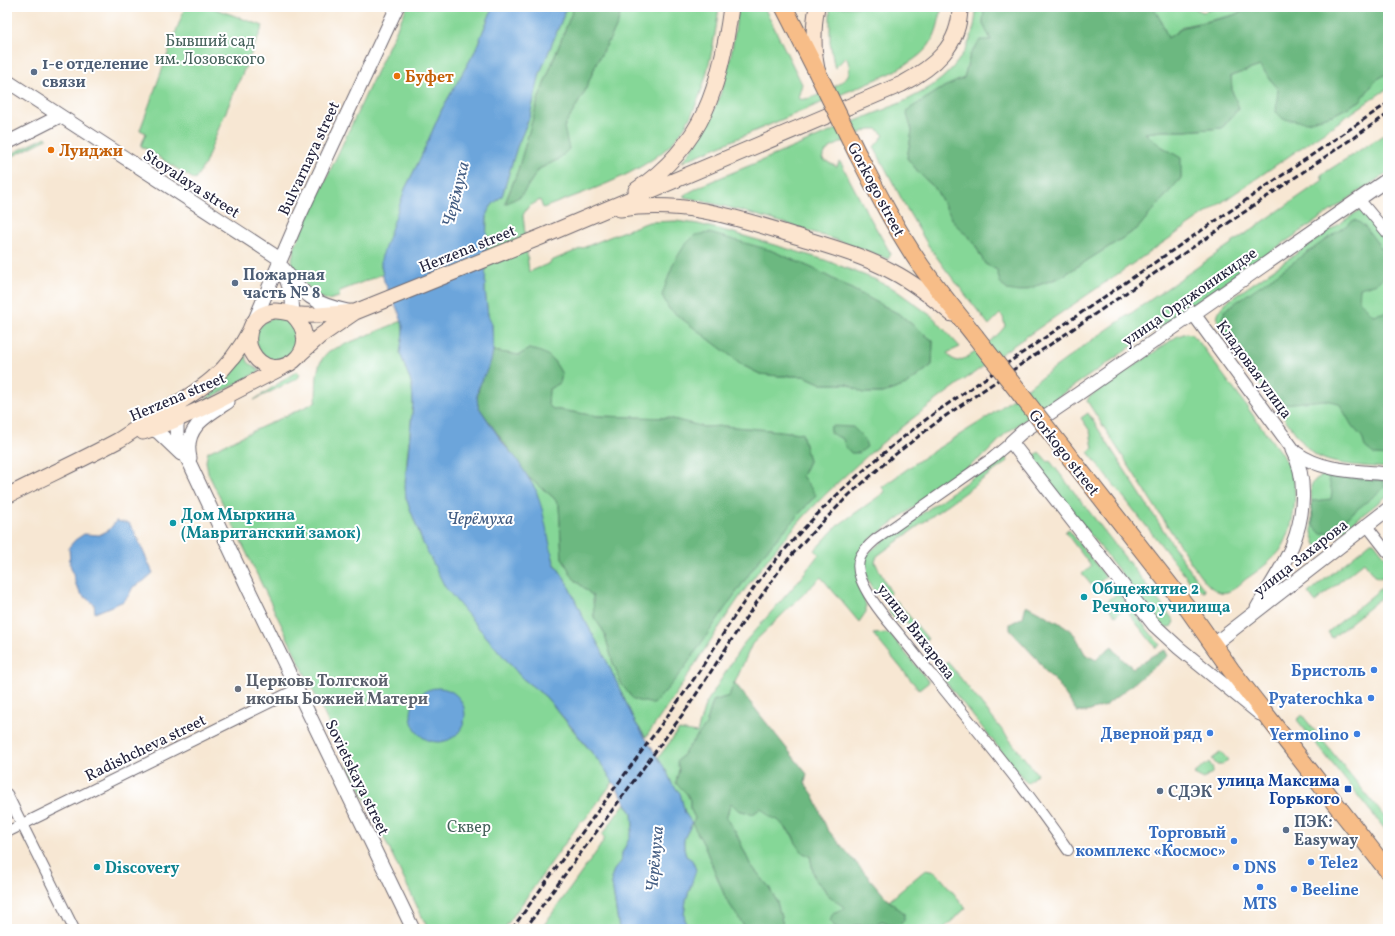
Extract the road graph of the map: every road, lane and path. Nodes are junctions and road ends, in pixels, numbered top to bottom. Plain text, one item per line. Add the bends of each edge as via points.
1 (396, 7) edge
2 (730, 7) edge
3 (784, 7) edge
4 (816, 7) edge
5 (960, 7) edge
6 (819, 76) junction
7 (7, 81) edge
8 (60, 116) junction
9 (7, 143) edge
10 (1388, 179) edge
11 (1359, 199) junction
12 (592, 215) junction
13 (1388, 234) edge
14 (281, 264) junction
15 (355, 312) junction
16 (1193, 313) junction
17 (292, 314) junction
18 (251, 327) junction
19 (975, 336) junction
20 (296, 358) junction
21 (189, 398) junction
22 (178, 419) junction
23 (150, 429) junction
24 (120, 439) junction
25 (1011, 442) junction
26 (1289, 445) junction
27 (191, 466) junction
28 (1333, 468) junction
29 (1388, 474) edge
30 (1302, 495) junction
31 (7, 496) edge
32 (1388, 509) edge
33 (1367, 526) junction
34 (1388, 553) edge
35 (1253, 614) junction
36 (1213, 645) junction
37 (297, 689) junction
38 (1276, 728) junction
39 (7, 794) edge
40 (22, 824) junction
41 (7, 832) edge
42 (1068, 850) dead end
43 (1388, 871) edge
44 (74, 929) edge
45 (413, 929) edge

1 - 14 street, Bulvarnaya street
2 - 12 main road via 720,70 705,113 693,134 676,157 657,175 629,195
3 - 6 main road, Gorkogo street
4 - 6 main road via 814,29
5 - 12 main road via 959,22 949,47 931,67 918,75 884,92
6 - 19 main road, Gorkogo street, bridge via 889,213 932,281
7 - 8 street, Stoyalaya street
8 - 9 street
8 - 14 street, Stoyalaya street
10 - 11 street, улица Орджоникидзе
11 - 13 street
11 - 16 street, улица Орджоникидзе
12 - 15 main road, Herzena street
12 - 19 main road via 630,207 690,208 738,219 829,246 902,276 937,302
14 - 15 street, Stoyalaya street via 301,290 312,299
14 - 17 street via 292,298
14 - 18 street, Bulvarnaya street
15 - 17 main road
15 - 20 main road, Herzena street via 320,336
16 - 25 street, улица Орджоникидзе
16 - 26 street, Кладовая улица
17 - 18 main road via 281,311 268,312 257,319
17 - 20 main road via 300,323 304,335 303,348
18 - 20 main road via 251,350 259,361 265,365 278,367
18 - 21 main road, Herzena street via 228,365
19 - 36 main road, Gorkogo street, bridge via 1186,606
20 - 22 main road, Herzena street via 219,401
20 - 27 street via 200,421 189,440
21 - 22 street, Sovietskaya street
21 - 24 main road, Herzena street
22 - 23 main road, Herzena street
22 - 27 street, Sovietskaya street via 178,439
23 - 24 main road, Herzena street
23 - 27 street, Sovietskaya street via 166,439
24 - 31 main road, Herzena street
25 - 38 street via 1158,629
25 - 42 street, улица Вихарева via 875,540 859,558 858,568 861,580 878,608 987,742
26 - 28 street via 1309,461
26 - 30 street via 1298,462
27 - 37 street, Sovietskaya street
28 - 29 street
28 - 30 street via 1324,468 1312,474 1305,483
30 - 35 street via 1299,524 1292,545
32 - 33 street, улица Захарова
33 - 34 street
33 - 35 street, улица Захарова
35 - 36 street, улица Захарова
36 - 38 main road, Gorkogo street
37 - 40 street, Radishcheva street
37 - 45 street, Sovietskaya street
38 - 43 main road, Gorkogo street
39 - 40 street
40 - 41 street, Radishcheva street
40 - 44 street

